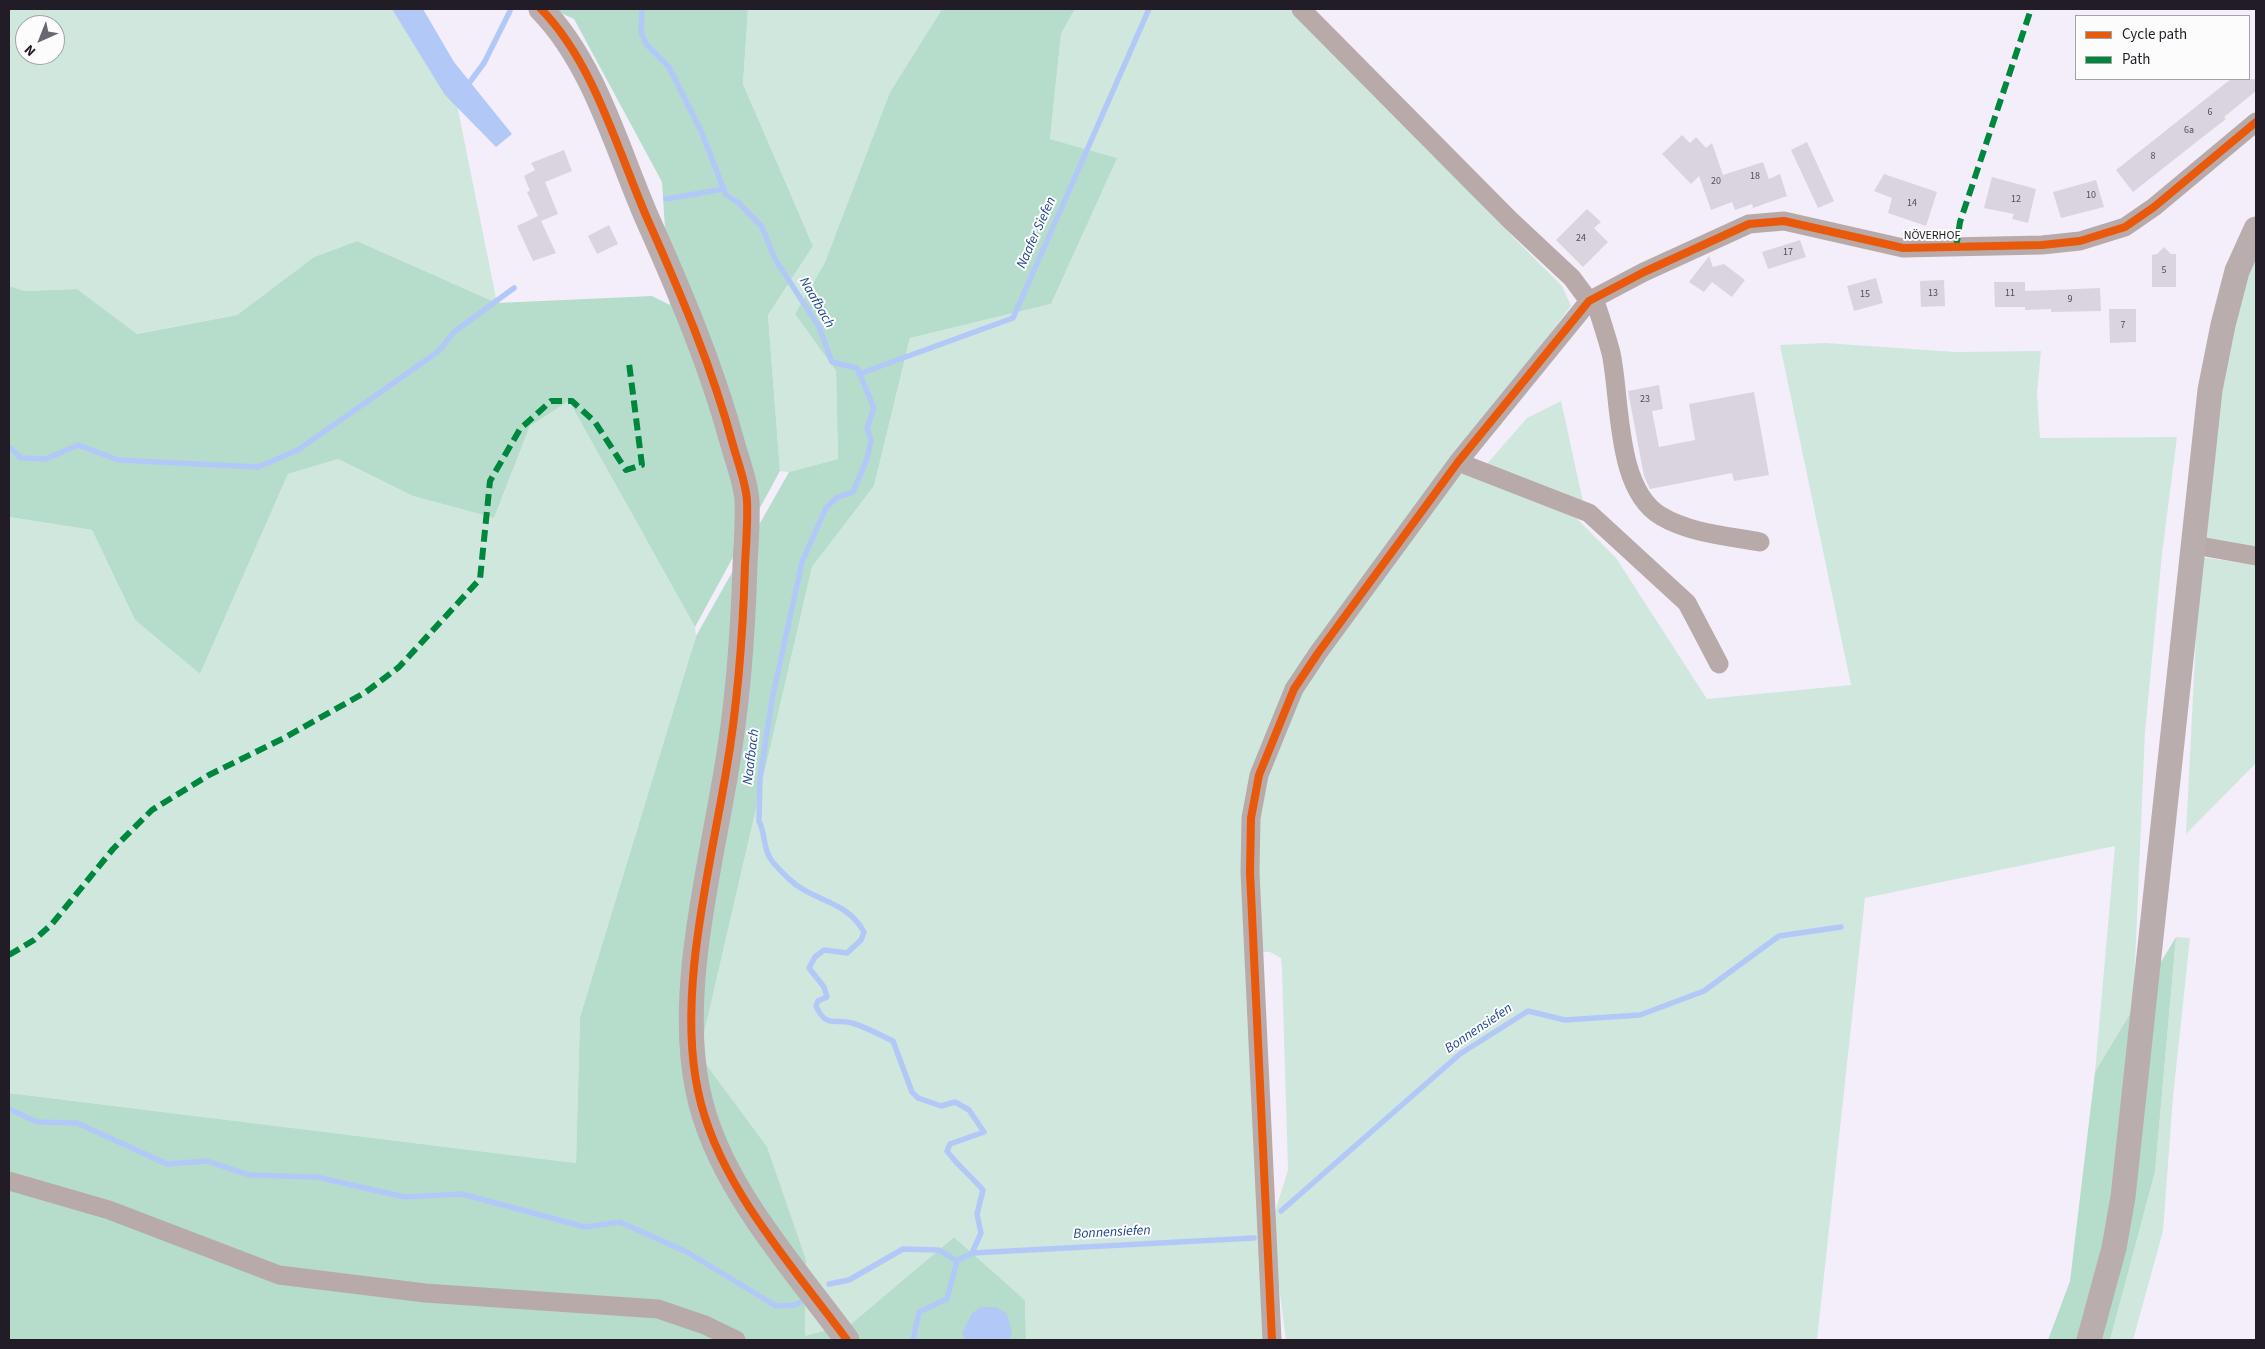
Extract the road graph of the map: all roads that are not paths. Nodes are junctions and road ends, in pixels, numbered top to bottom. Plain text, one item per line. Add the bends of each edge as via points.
1 (541, 9) edge
2 (1301, 9) edge
3 (2256, 122) edge
4 (2256, 229) edge
5 (1591, 299) junction
6 (1458, 462) junction
7 (1760, 542) dead end
8 (2194, 545) junction
9 (2256, 556) edge
10 (1719, 664) dead end
11 (9, 1181) edge
12 (736, 1340) edge
13 (847, 1340) edge
14 (1272, 1340) edge
15 (2089, 1340) edge

1 - 13 main road via 555,23 592,83 686,305 723,407 747,498 743,640 727,767 697,948 690,1012 694,1064 698,1092 713,1138 744,1200
2 - 5 street
3 - 5 street, NÖVERHOF via 2154,207 2125,227 2080,241 1903,248 1784,221 1748,224
4 - 8 main road via 2237,271 2222,326 2210,390
5 - 6 street
5 - 7 street via 1611,354 1622,444 1640,497 1660,516 1683,525
6 - 10 street via 1589,513 1687,603
6 - 14 street via 1294,689 1259,775 1251,818 1250,872
8 - 9 street
8 - 15 main road via 2123,1197 2114,1248
11 - 12 street via 109,1210 279,1274 425,1293 658,1309

